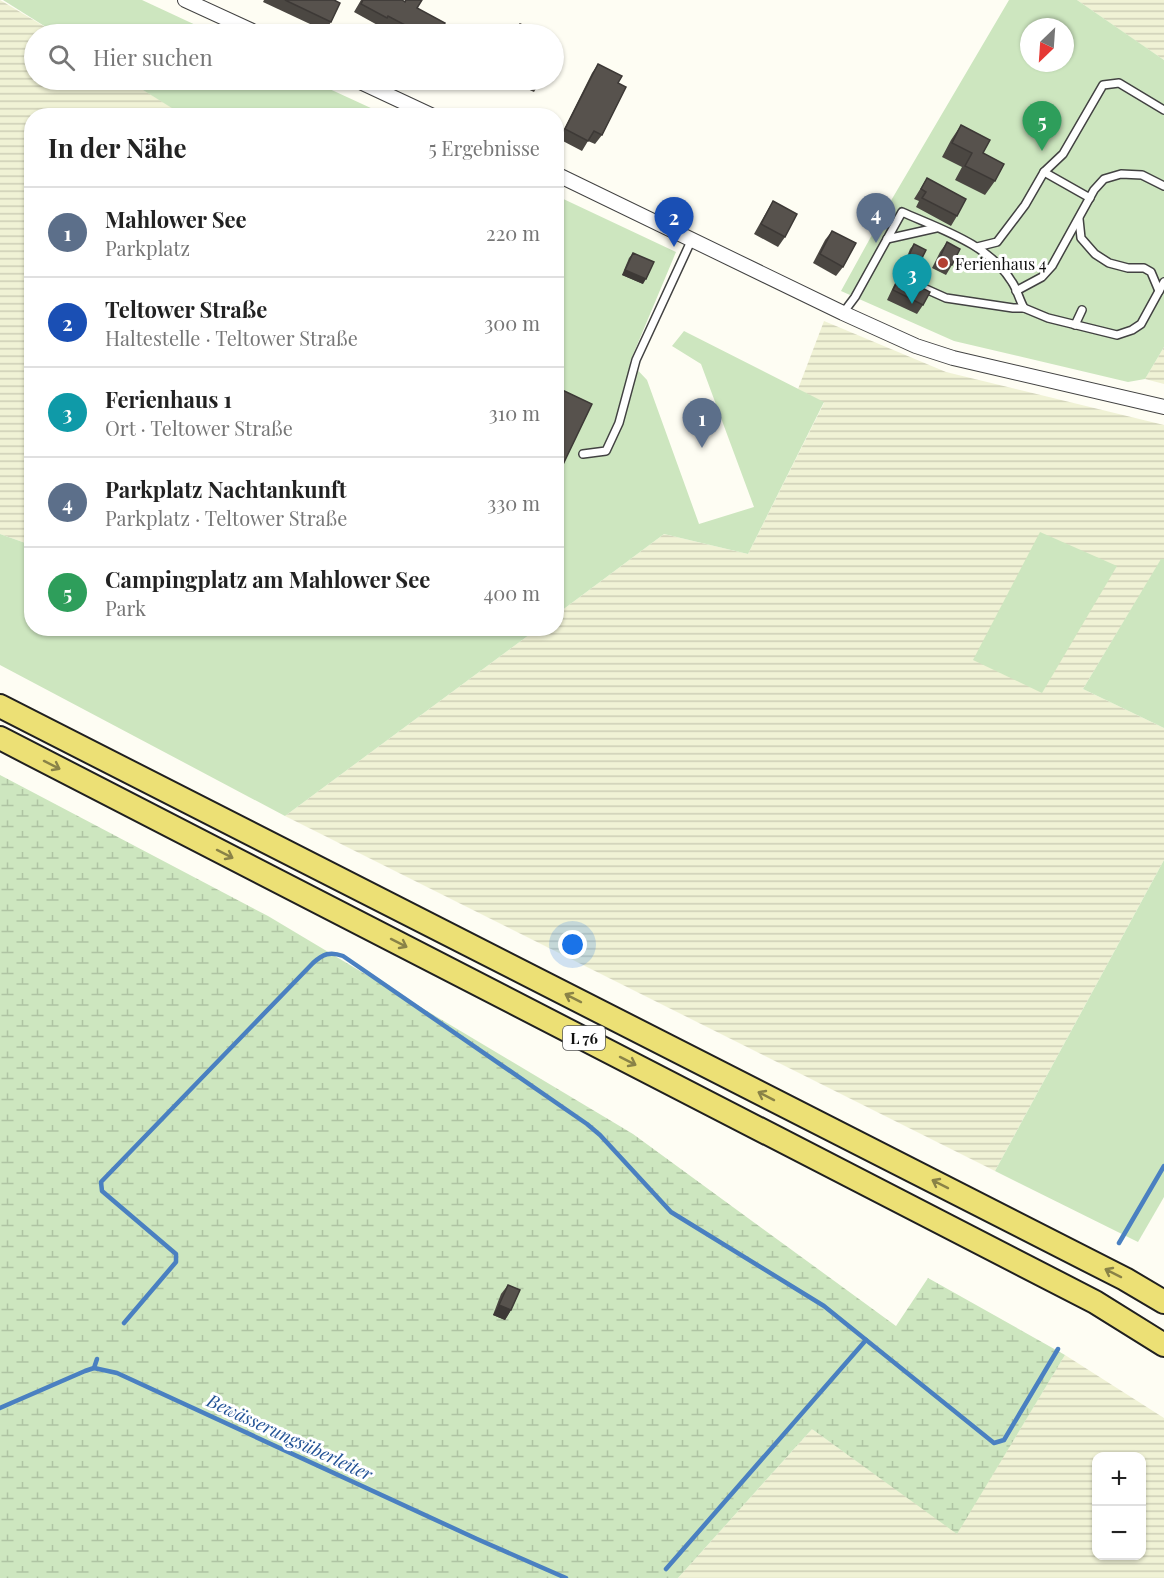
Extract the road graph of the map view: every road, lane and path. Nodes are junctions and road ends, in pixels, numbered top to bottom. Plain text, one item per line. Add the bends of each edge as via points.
1 (185, 0) edge
2 (237, 24) edge
3 (377, 90) edge
4 (1163, 107) edge
5 (416, 108) edge
6 (1044, 172) junction
7 (564, 178) edge
8 (1164, 186) edge
9 (1090, 198) junction
10 (1079, 219) junction
11 (936, 228) junction
12 (887, 238) junction
13 (692, 239) junction
14 (977, 247) junction
15 (899, 277) edge
16 (1164, 282) edge
17 (1016, 291) junction
18 (1159, 291) junction
19 (1024, 308) junction
20 (1082, 310) dead end
21 (843, 313) junction
22 (1075, 325) junction
23 (1164, 407) edge
24 (583, 453) dead end
25 (0, 706) edge
26 (0, 738) edge
27 (1164, 1302) edge
28 (1164, 1345) edge

1 - 2 street
3 - 5 street
4 - 6 lane via 1119,83 1103,85 1063,154
6 - 9 lane
6 - 14 lane via 997,242
7 - 13 street
8 - 9 lane via 1142,175 1121,174 1104,179
9 - 10 lane
10 - 17 lane via 1052,266 1042,277
10 - 18 lane via 1082,238 1095,254 1109,263 1151,272
11 - 12 lane
11 - 12 lane via 902,212
11 - 14 lane
12 - 21 lane
13 - 21 street
13 - 24 lane via 636,360 619,423 606,451
14 - 17 lane via 992,257
15 - 19 lane via 946,298
16 - 18 lane
17 - 19 lane
18 - 22 lane via 1141,324 1132,330 1117,335
19 - 22 lane
20 - 22 lane
21 - 23 street via 952,358
27 -> 25 main road, L 76
26 -> 28 main road, L 76 via 1084,1296

